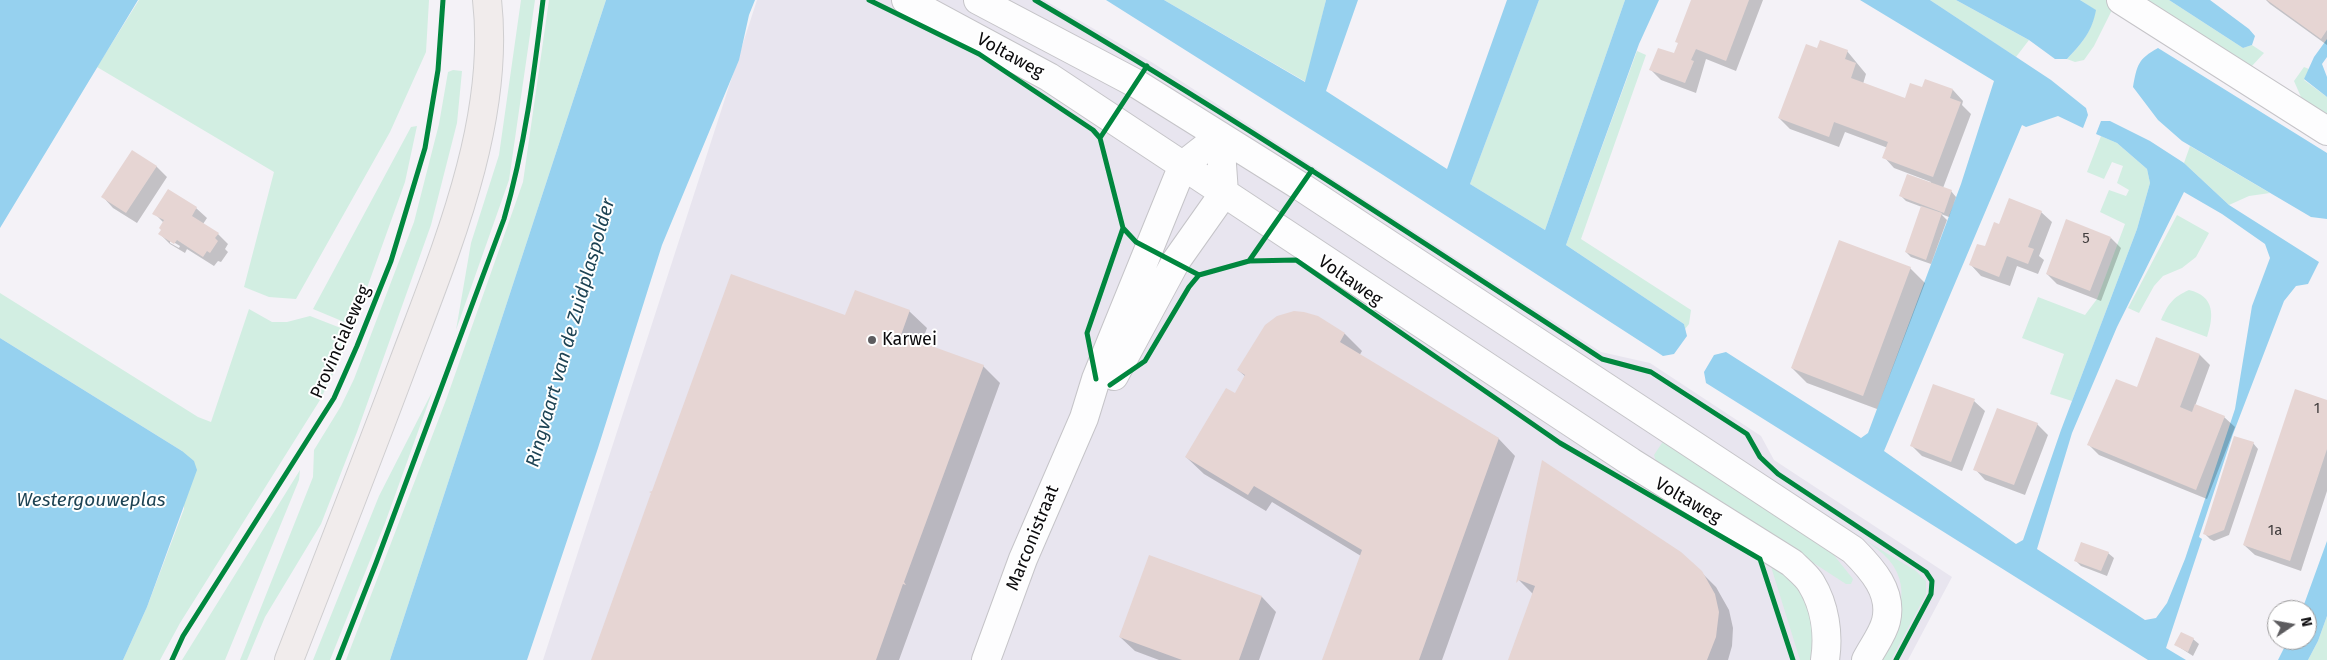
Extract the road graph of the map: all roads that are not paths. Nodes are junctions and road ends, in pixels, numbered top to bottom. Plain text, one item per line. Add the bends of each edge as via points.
1 (487, 0) edge
2 (502, 0) edge
3 (906, 0) edge
4 (978, 0) edge
5 (2121, 0) edge
6 (491, 32) junction
7 (2327, 131) edge
8 (1220, 136) junction
9 (1183, 165) junction
10 (1224, 193) junction
11 (1084, 418) junction
12 (289, 660) edge
13 (986, 660) edge
14 (1825, 660) edge
15 (1866, 660) edge

1 - 6 main road
2 - 6 main road
3 - 9 street, Voltaweg via 1049,77
4 - 8 street, Voltaweg via 1137,84
5 - 7 street
6 - 12 main road via 474,160 456,219
8 - 9 street, Marconistraat
8 - 10 street
8 - 15 street, Voltaweg via 1853,550 1871,568 1885,593 1886,621
9 - 10 street, Voltaweg
9 - 11 street, Marconistraat via 1096,379
10 - 11 street, Marconistraat via 1176,261 1110,385
10 - 14 street, Voltaweg via 1631,462 1792,563 1811,582 1822,609 1827,632
11 - 13 street, Marconistraat via 1023,559

